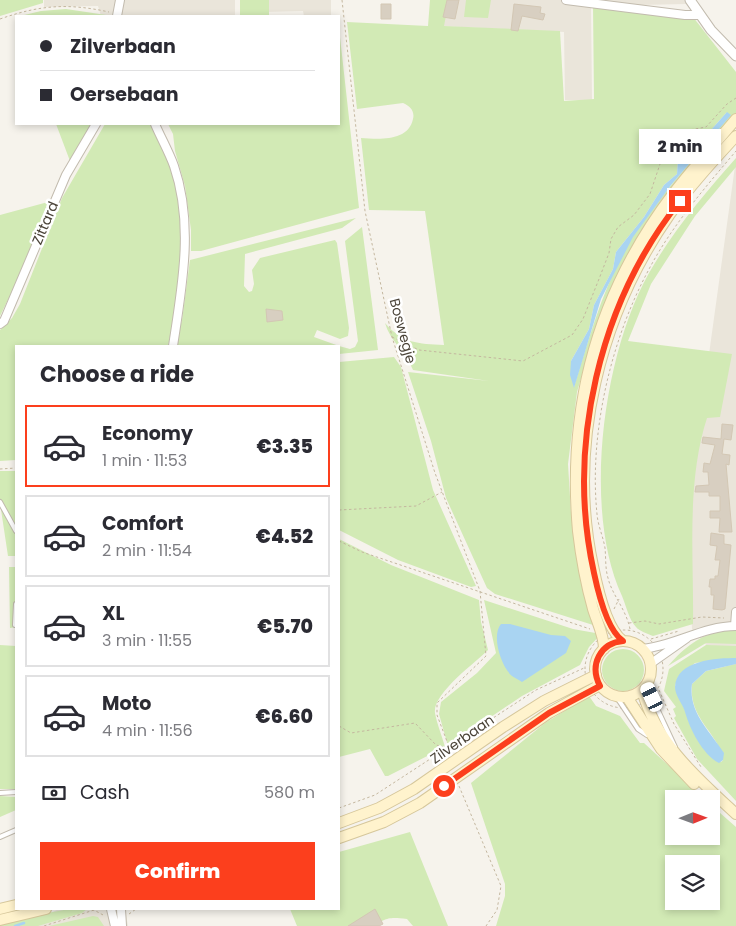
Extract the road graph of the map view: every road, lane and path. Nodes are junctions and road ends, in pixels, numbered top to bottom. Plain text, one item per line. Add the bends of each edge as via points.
1 (120, 0) edge
2 (342, 0) edge
3 (566, 0) edge
4 (690, 0) edge
5 (118, 15) edge
6 (700, 15) junction
7 (0, 19) edge
8 (735, 53) edge
9 (736, 98) edge
10 (736, 118) edge
11 (95, 125) edge
12 (155, 125) edge
13 (736, 136) edge
14 (736, 151) edge
15 (0, 324) edge
16 (392, 337) junction
17 (173, 345) edge
18 (15, 468) edge
19 (0, 469) edge
20 (442, 492) junction
21 (0, 502) edge
22 (340, 510) edge
23 (15, 529) edge
24 (340, 541) edge
25 (480, 591) junction
26 (736, 612) edge
27 (725, 619) dead end
28 (629, 623) junction
29 (735, 626) edge
30 (602, 637) junction
31 (687, 638) junction
32 (650, 639) dead end
33 (623, 641) junction
34 (604, 649) junction
35 (642, 649) junction
36 (650, 664) junction
37 (584, 668) dead end
38 (596, 675) junction
39 (600, 686) junction
40 (644, 687) junction
41 (658, 689) dead end
42 (616, 696) junction
43 (627, 697) junction
44 (340, 727) edge
45 (652, 738) junction
46 (449, 748) junction
47 (455, 762) junction
48 (702, 768) dead end
49 (455, 778) junction
50 (700, 790) edge
51 (15, 792) edge
52 (0, 793) edge
53 (340, 808) edge
54 (720, 809) edge
55 (736, 814) edge
56 (340, 823) edge
57 (736, 823) edge
58 (15, 830) edge
59 (0, 837) edge
60 (340, 838) edge
61 (15, 905) edge
62 (0, 909) edge
63 (42, 910) edge
64 (93, 910) edge
65 (111, 910) edge
66 (121, 910) edge
67 (0, 920) edge
68 (44, 926) edge
69 (115, 926) edge
70 (122, 926) edge
71 (486, 926) edge

1 - 5 street
2 - 16 path, Boswegje via 365,212
3 - 6 street
4 - 6 street
5 - 7 path via 81,6 48,6
6 - 8 street
9 - 16 path via 706,128 684,131 664,152 650,194 634,215 618,227 611,239 609,253 583,319 572,335 523,361 419,350
10 - 30 main road via 674,194 640,243 607,309 589,364 576,437 575,488 582,559
11 - 15 street, Zittard via 66,175
12 - 17 street via 174,165 180,187 186,247
13 - 33 main road via 670,213 648,249 616,315 596,382 586,447 586,518 599,591 613,631
14 - 28 path via 694,201 647,272 620,335 606,386 596,469 597,514 608,579
16 - 20 path, Boswegje
18 - 19 path
20 - 22 path via 416,506
20 - 25 path, Boswegje
21 - 23 lane
24 - 25 path via 362,552
25 - 30 path via 590,629
25 - 46 path, Boswegje via 486,656 438,703 437,715
26 - 29 street
27 - 28 path via 702,617 659,624 645,621
28 - 32 path via 630,629
29 - 31 street via 708,630
30 - 34 main road
31 - 35 street via 658,648
31 - 36 street
33 - 34 main road
33 - 35 main road
34 - 38 main road via 597,660
35 - 36 main road
36 - 40 main road
37 - 46 path, Zilverbaan via 536,690
38 - 39 main road
38 - 47 main road, Zilverbaan via 536,706
39 - 42 main road
39 - 49 main road, Zilverbaan via 549,713
40 - 43 main road
40 - 55 main road via 652,717 679,759
41 - 48 path via 674,724
42 - 43 main road
42 - 45 lane via 638,729
43 - 45 main road
44 - 46 path via 351,733 416,723 436,744
45 - 50 main road
46 - 47 path
46 - 53 path, Zilverbaan via 375,795
47 - 56 main road, Zilverbaan via 380,808
49 - 60 main road, Zilverbaan via 420,803 384,822
49 - 71 path via 501,886 497,910
51 - 52 lane
54 - 57 main road
58 - 59 lane
61 - 62 main road
63 - 67 main road
64 - 68 path
65 - 69 street
66 - 70 street

